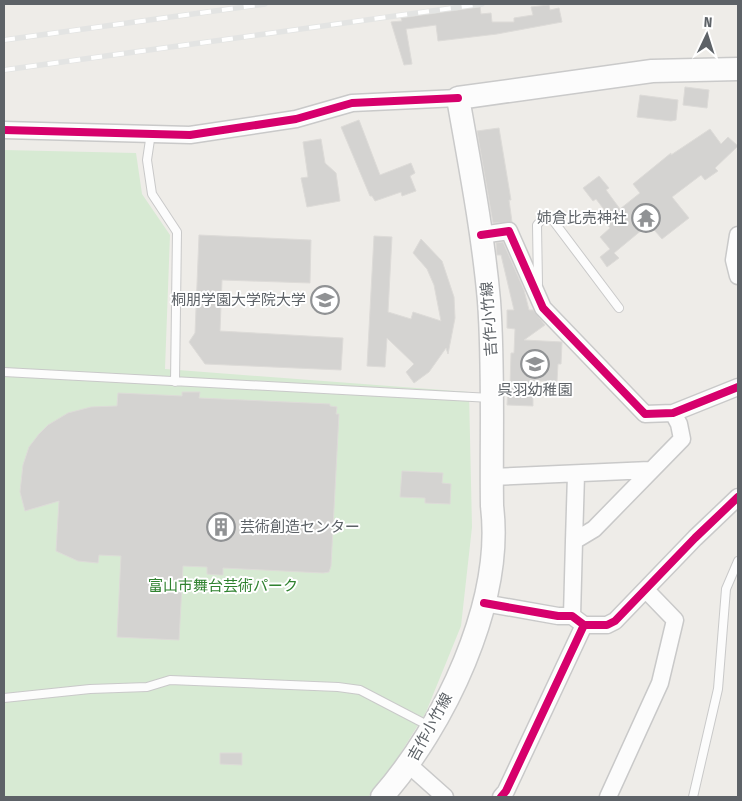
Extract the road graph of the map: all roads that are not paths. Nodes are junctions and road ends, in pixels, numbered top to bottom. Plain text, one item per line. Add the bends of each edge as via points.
1 (738, 69) edge
2 (458, 98) junction
3 (4, 130) edge
4 (151, 133) junction
5 (481, 235) junction
6 (738, 235) edge
7 (738, 276) edge
8 (538, 294) junction
9 (618, 308) dead end
10 (4, 372) edge
11 (175, 382) junction
12 (738, 387) edge
13 (493, 398) junction
14 (672, 413) junction
15 (650, 470) junction
16 (576, 475) junction
17 (492, 477) junction
18 (738, 497) edge
19 (574, 541) junction
20 (738, 561) edge
21 (646, 590) junction
22 (484, 603) junction
23 (578, 620) junction
24 (4, 698) edge
25 (432, 728) junction
26 (409, 765) junction
27 (382, 797) edge
28 (445, 797) edge
29 (501, 797) edge
30 (608, 797) edge
31 (693, 797) edge

1 - 2 main road via 652,71
2 - 4 street via 352,104 296,119 190,135
2 - 5 main road, 吉作小竹線
3 - 4 street
4 - 11 lane via 147,160 152,194 177,232
5 - 8 street via 509,231
5 - 13 main road, 吉作小竹線
6 - 7 street via 734,260
8 - 9 lane via 537,225 544,218 552,219
8 - 14 street via 543,308 645,414
10 - 11 lane
11 - 13 lane
12 - 14 street
13 - 17 main road, 吉作小竹線
14 - 15 street via 679,424 682,439
15 - 16 street
15 - 19 street via 594,529
16 - 17 street
16 - 19 street
17 - 22 main road, 吉作小竹線 via 494,521
18 - 21 street
19 - 23 street
20 - 31 lane via 726,589 718,689
21 - 23 street via 607,625
21 - 30 street via 675,620 660,683
22 - 23 street
22 - 25 main road, 吉作小竹線 via 466,658
23 - 29 street via 506,792
24 - 25 lane via 147,687 170,680 338,687 360,690
25 - 26 main road, 吉作小竹線
26 - 27 main road, 吉作小竹線
26 - 28 street

